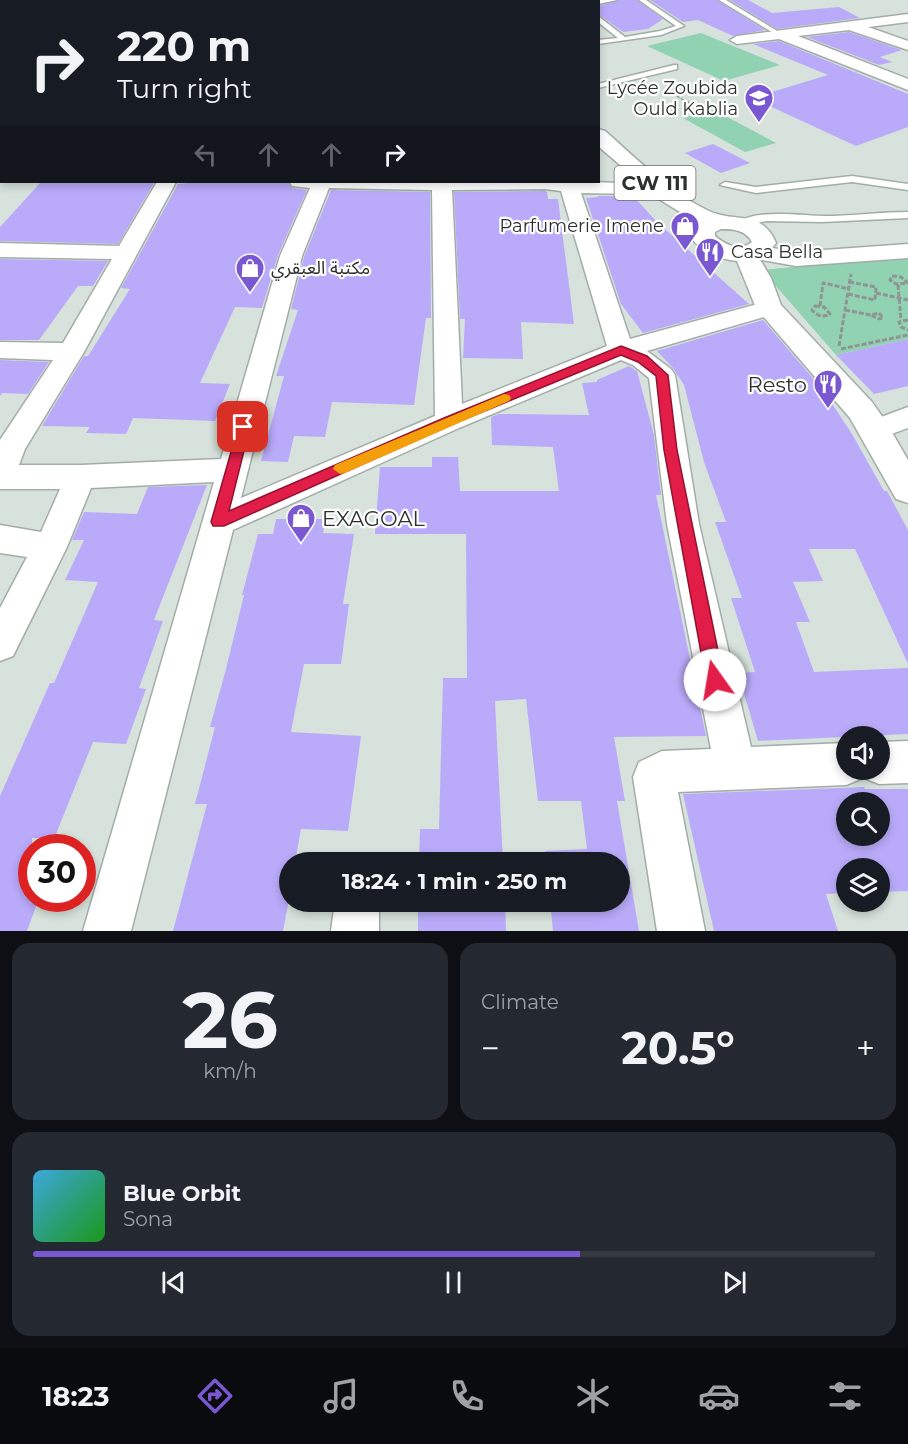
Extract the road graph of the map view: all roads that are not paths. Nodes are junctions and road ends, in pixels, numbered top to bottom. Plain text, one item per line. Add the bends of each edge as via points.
1 (642, 0) edge
2 (722, 0) edge
3 (908, 18) edge
4 (600, 20) edge
5 (846, 25) junction
6 (779, 34) junction
7 (624, 39) junction
8 (737, 40) dead end
9 (600, 42) edge
10 (908, 46) edge
11 (674, 67) dead end
12 (908, 85) edge
13 (600, 86) edge
14 (600, 137) edge
15 (600, 154) edge
16 (165, 183) edge
17 (322, 183) edge
18 (403, 183) edge
19 (493, 183) edge
20 (549, 183) edge
21 (442, 184) junction
22 (725, 186) dead end
23 (569, 187) junction
24 (908, 187) edge
25 (635, 188) junction
26 (908, 215) edge
27 (908, 233) edge
28 (734, 239) junction
29 (0, 250) edge
30 (908, 251) edge
31 (125, 253) junction
32 (766, 302) junction
33 (0, 350) edge
34 (621, 350) junction
35 (71, 352) junction
36 (908, 417) edge
37 (449, 421) junction
38 (875, 430) junction
39 (231, 470) junction
40 (0, 476) edge
41 (81, 477) junction
42 (908, 490) edge
43 (219, 522) junction
44 (0, 539) edge
45 (50, 547) junction
46 (0, 644) edge
47 (908, 762) edge
48 (890, 763) edge
49 (836, 764) edge
50 (736, 769) junction
51 (107, 931) edge
52 (681, 931) edge

1 - 7 lane via 681,26
2 - 6 lane
3 - 5 street
4 - 7 lane
5 - 6 street
5 - 10 street
6 - 8 street
6 - 12 street
7 - 9 lane
11 - 13 lane
14 - 28 main road, CW 111 via 681,204
15 - 25 main road, CW 111
16 - 31 street
17 - 39 street via 291,256
18 - 21 street
19 - 21 street
20 - 23 street
21 - 37 street
22 - 24 lane via 756,190 852,179
23 - 25 street
23 - 34 street
25 - 28 main road, CW 111 via 667,214
26 - 28 lane via 756,217
27 - 28 main road via 822,239
28 - 30 main road via 796,259
28 - 32 main road via 758,278
29 - 31 street
31 - 35 street
32 - 34 street
32 - 38 main road
33 - 35 street
34 - 37 street
34 - 50 street via 642,359 662,375 675,473 710,658
35 - 40 street via 11,447
36 - 38 street
37 - 43 street
38 - 42 main road
39 - 41 street
39 - 43 street
40 - 41 street
41 - 45 street
43 - 51 street
44 - 45 street
45 - 46 street
47 - 48 street
49 - 50 street
50 - 52 street via 662,772 654,777

